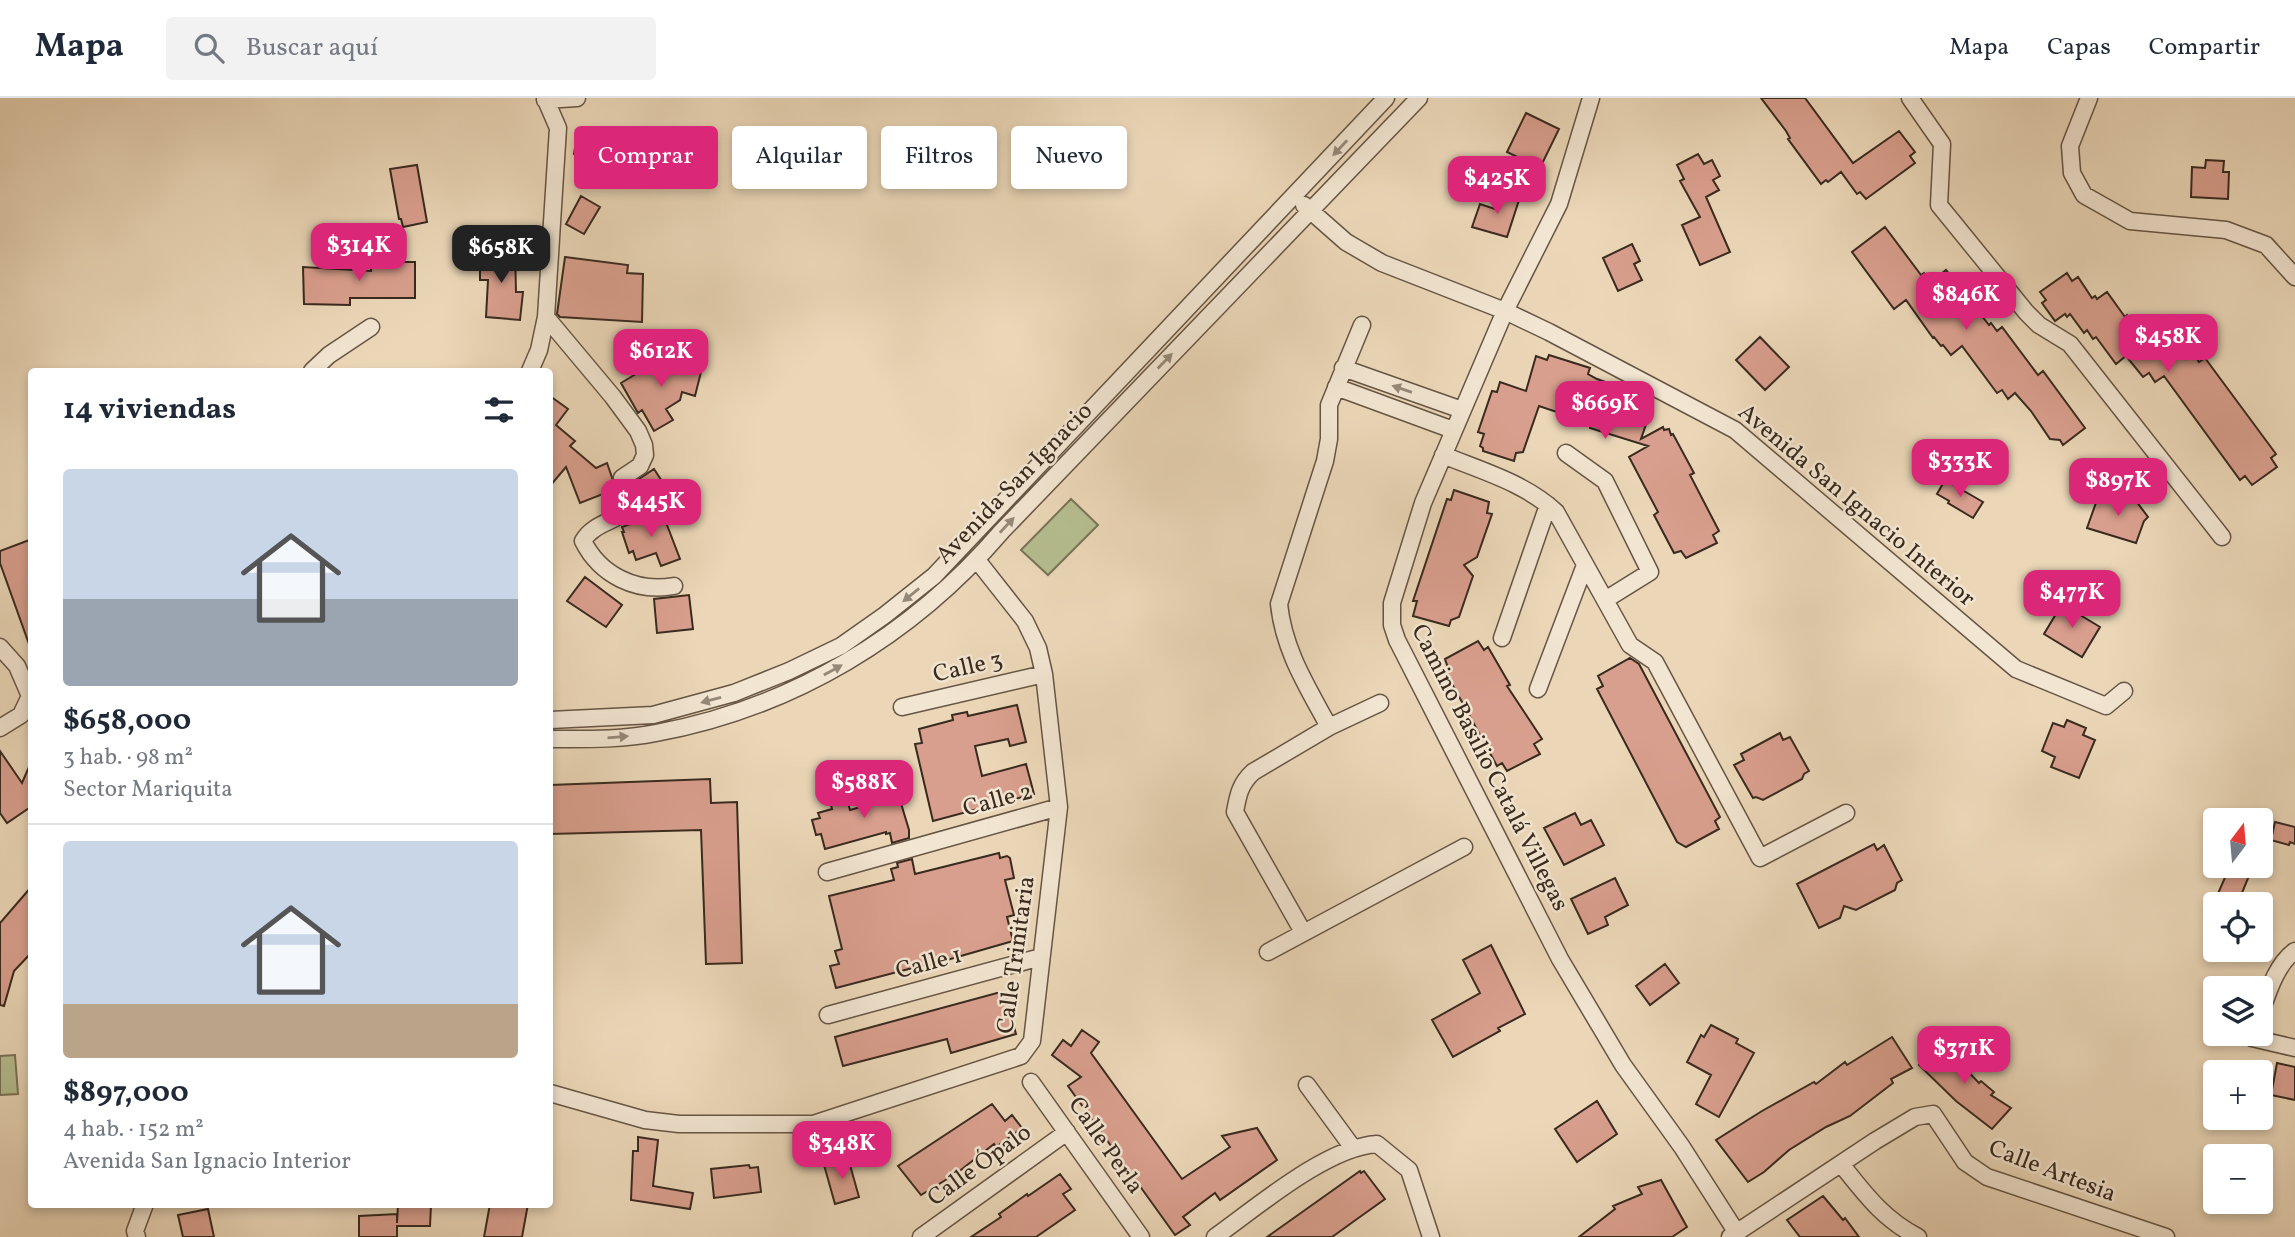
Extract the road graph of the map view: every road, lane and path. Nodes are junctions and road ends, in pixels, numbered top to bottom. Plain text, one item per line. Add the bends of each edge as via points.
1 (578, 98) edge
2 (1386, 98) edge
3 (1419, 98) edge
4 (1591, 98) edge
5 (1910, 98) edge
6 (2089, 98) edge
7 (545, 99) edge
8 (1294, 196) junction
9 (1311, 211) junction
10 (2295, 277) edge
11 (1504, 311) junction
12 (546, 317) junction
13 (1362, 325) dead end
14 (371, 327) dead end
15 (315, 368) edge
16 (531, 368) edge
17 (1343, 368) junction
18 (1336, 387) junction
19 (1461, 410) junction
20 (1453, 430) junction
21 (1566, 453) dead end
22 (1443, 455) junction
23 (1548, 505) junction
24 (2221, 537) dead end
25 (976, 560) junction
26 (1586, 565) junction
27 (674, 586) dead end
28 (1605, 600) junction
29 (1502, 638) dead end
30 (0, 648) edge
31 (1044, 674) junction
32 (1538, 689) dead end
33 (28, 691) edge
34 (2124, 691) dead end
35 (28, 699) edge
36 (1380, 703) dead end
37 (902, 707) dead end
38 (553, 720) edge
39 (1329, 726) junction
40 (0, 728) edge
41 (553, 739) edge
42 (1059, 807) junction
43 (1846, 813) dead end
44 (1464, 846) dead end
45 (827, 872) dead end
46 (1303, 932) junction
47 (2295, 951) edge
48 (1268, 952) dead end
49 (1041, 957) junction
50 (2273, 981) edge
51 (828, 1015) dead end
52 (2273, 1043) edge
53 (2295, 1048) edge
54 (1031, 1082) dead end
55 (1307, 1085) dead end
56 (553, 1094) edge
57 (1067, 1132) junction
58 (1359, 1146) junction
59 (1841, 1164) junction
60 (144, 1208) edge
61 (1734, 1235) edge
62 (137, 1237) edge
63 (921, 1237) edge
64 (1141, 1237) edge
65 (1214, 1237) edge
66 (1432, 1237) edge
67 (1918, 1237) edge
68 (2166, 1237) edge

1 - 7 street
2 -> 8 street, Avenida San Ignacio
3 - 9 street, Avenida San Ignacio
4 - 11 street, Camino Basilio Catalá Villegas via 1559,204
5 - 24 street via 1942,144 1939,205 2026,312 2070,344
6 - 10 street via 2070,146 2072,173 2084,195 2130,221 2226,230 2266,245
7 - 12 street via 558,128
8 - 9 street, Avenida San Ignacio Interior
8 -> 38 street, Avenida San Ignacio via 934,576 885,615 841,646 734,693 653,715
9 - 11 street, Avenida San Ignacio Interior via 1346,242 1382,263
25 -> 9 street, Avenida San Ignacio
11 - 19 street, Camino Basilio Catalá Villegas
11 - 34 street, Avenida San Ignacio Interior via 1735,430 2016,669 2106,706
12 - 16 street
12 - 27 street via 626,413 644,445 639,466 622,478 631,504 619,516 588,532 583,541 596,563 631,583 660,589
13 - 17 street
14 - 15 street
17 - 18 street
19 -> 17 street
18 - 20 street
18 - 39 street via 1329,405 1325,461 1279,604 1289,651
19 - 20 street, Camino Basilio Catalá Villegas
20 - 22 street, Camino Basilio Catalá Villegas
21 - 28 street via 1605,481 1650,572
22 - 23 street via 1510,482
22 - 61 street, Camino Basilio Catalá Villegas via 1392,603 1394,632 1560,959
23 - 26 street
23 - 29 street
25 - 31 street, Calle Trinitaria via 1025,621
41 -> 25 street, Avenida San Ignacio via 654,734 737,714 794,691 890,634
26 - 28 street
26 - 32 street
28 - 43 street via 1630,645 1655,662 1760,858
30 - 33 street via 17,666
31 - 37 street, Calle 3
31 - 42 street, Calle Trinitaria
35 - 40 street via 20,715
36 - 39 street
39 - 46 street via 1242,782 1235,812
42 - 45 street, Calle 2
42 - 49 street, Calle Trinitaria
44 - 46 street
46 - 48 street
47 - 50 street
49 - 51 street, Calle 1
49 - 56 street, Calle Trinitaria via 1032,1041 1021,1056 813,1124 679,1124 645,1120
52 - 53 street
54 - 57 street, Calle Perla
55 - 58 street
57 - 63 street, Calle Ópalo
57 - 64 street, Calle Perla
58 - 65 street via 1311,1169
58 - 66 street via 1381,1144 1409,1170
59 - 61 street, Calle Artesia
59 - 67 street via 1874,1206
59 - 68 street, Calle Artesia via 1915,1117 1933,1114 1965,1162 1987,1177
60 - 62 street

